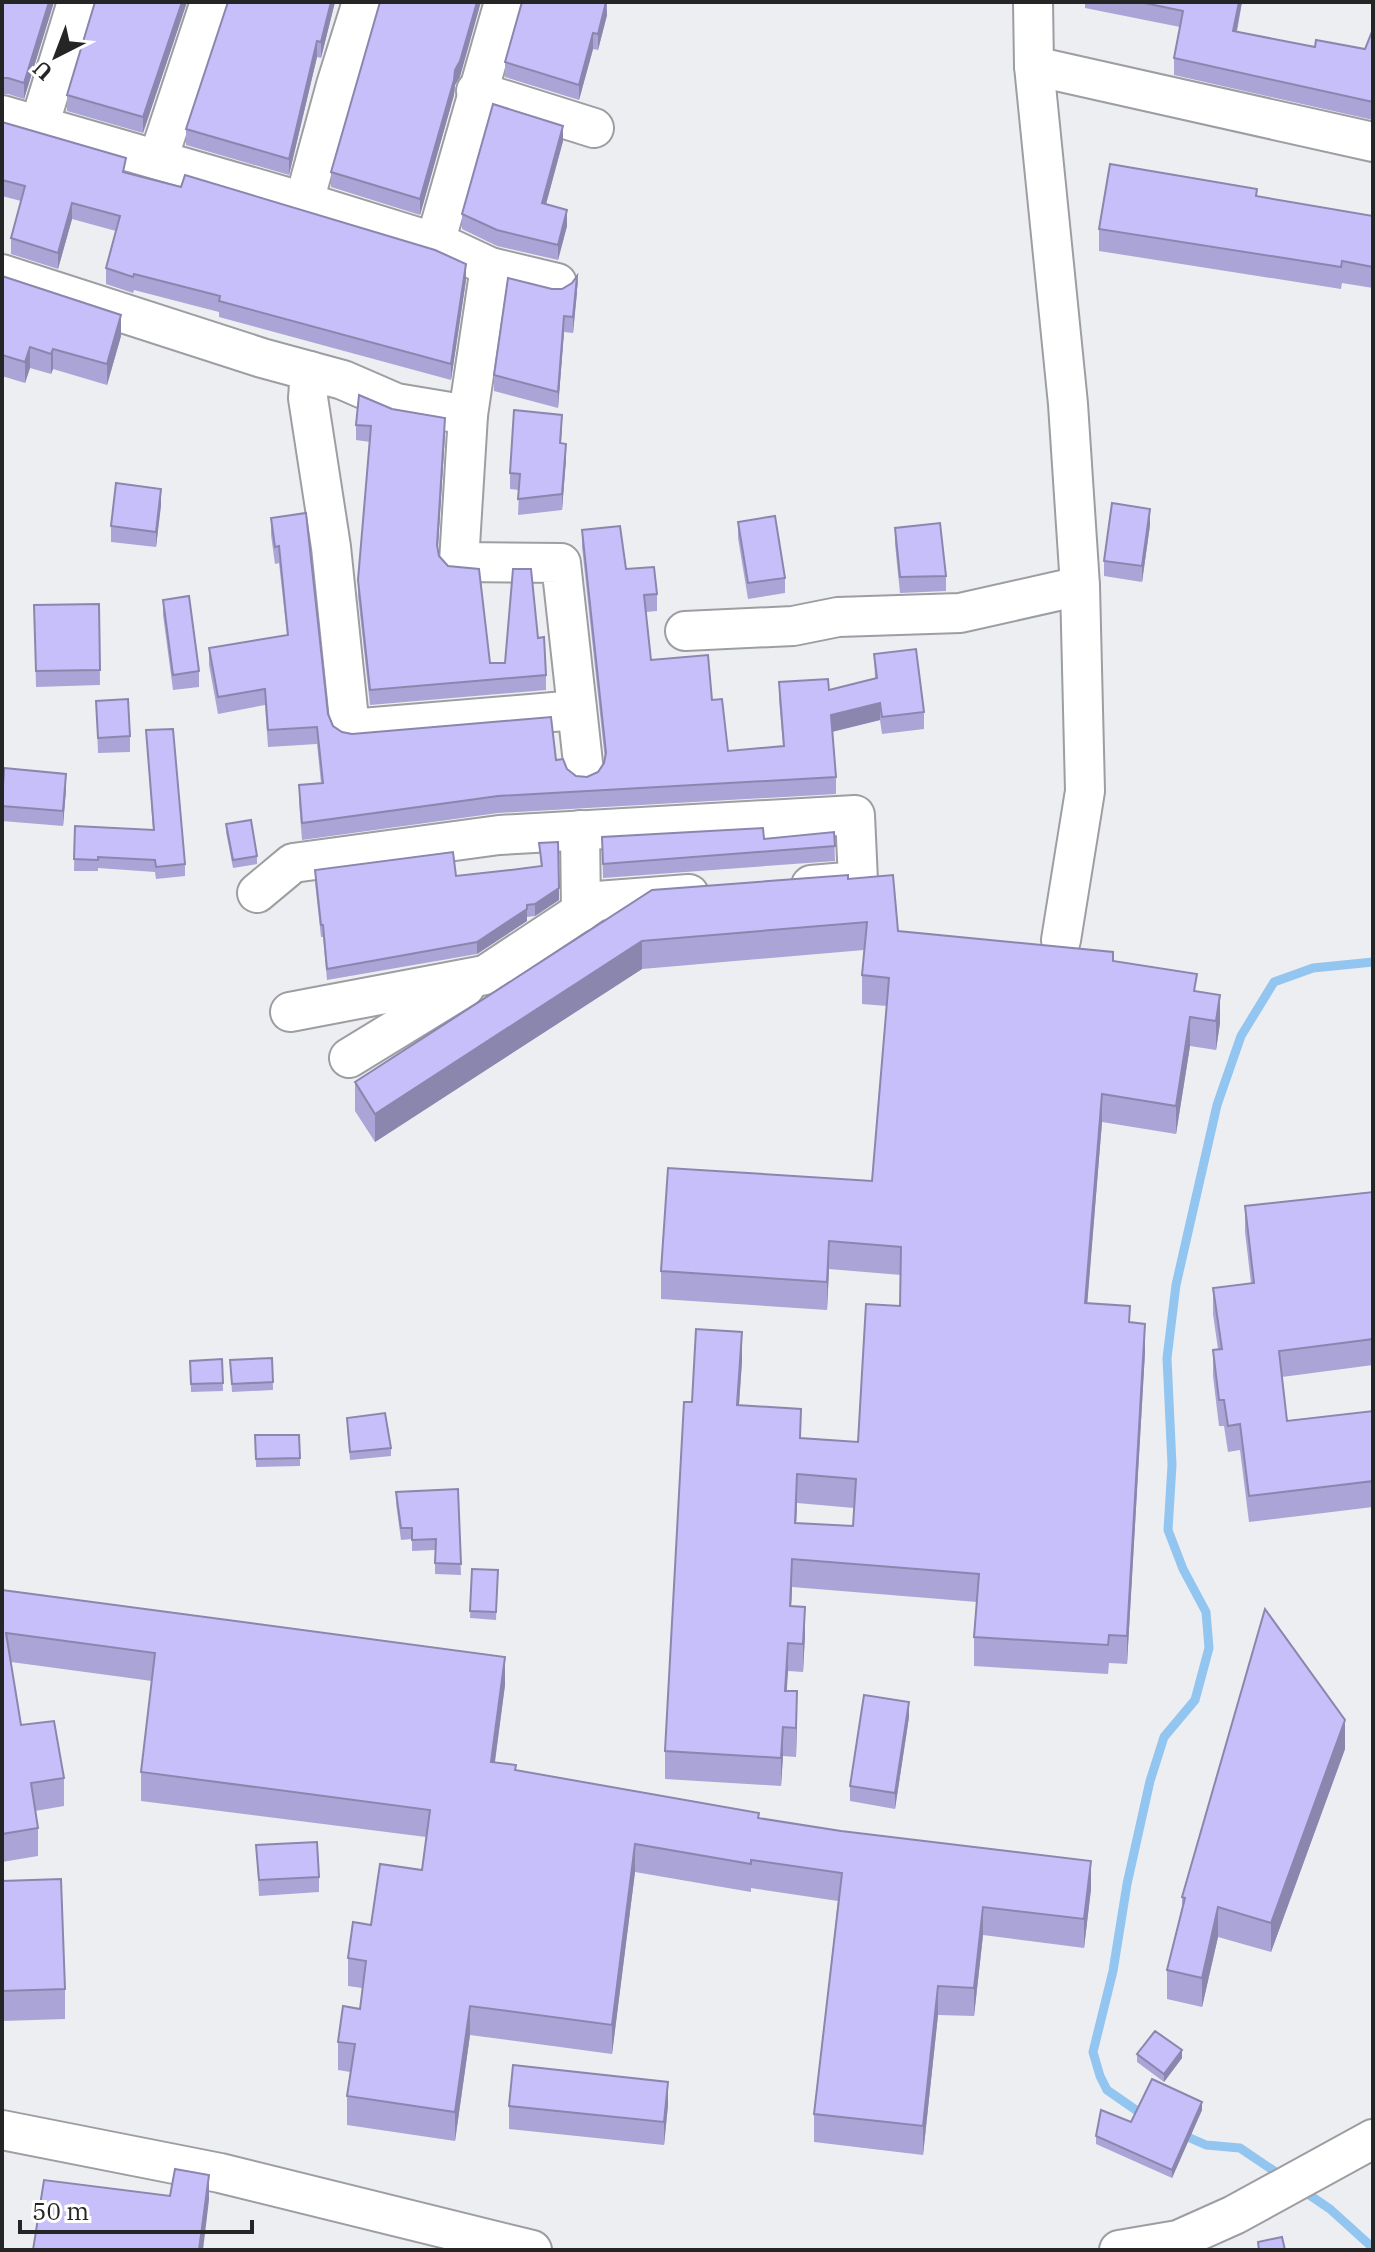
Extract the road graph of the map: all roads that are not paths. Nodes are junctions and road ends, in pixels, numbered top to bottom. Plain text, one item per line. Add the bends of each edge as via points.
1 (77, 2) edge
2 (210, 2) edge
3 (362, 2) edge
4 (504, 2) edge
5 (1033, 2) edge
6 (1034, 66) junction
7 (476, 91) junction
8 (2, 115) edge
9 (44, 127) junction
10 (594, 128) dead end
11 (1373, 142) edge
12 (158, 159) junction
13 (304, 202) junction
14 (435, 243) junction
15 (490, 267) junction
16 (2, 274) edge
17 (557, 283) dead end
18 (310, 371) junction
19 (468, 415) junction
20 (1080, 586) junction
21 (685, 631) dead end
22 (577, 710) junction
23 (584, 772) dead end
24 (580, 830) junction
25 (781, 887) edge
26 (720, 892) edge
27 (257, 893) dead end
28 (581, 912) junction
29 (1061, 940) dead end
30 (485, 975) junction
31 (290, 1012) dead end
32 (349, 1058) dead end
33 (2, 2130) edge
34 (1359, 2146) edge
35 (532, 2250) edge
36 (1119, 2250) edge

1 - 9 street
2 - 12 street
3 - 13 street
4 - 7 street
5 - 6 street
6 - 11 street
6 - 20 street via 1068,404
7 - 10 street
7 - 14 street
8 - 9 street
9 - 12 street
12 - 13 street
13 - 14 street
14 - 15 street
15 - 17 street
15 - 19 street
16 - 18 street
18 - 19 street via 396,403
18 - 22 street via 308,398 331,547 350,729
19 - 22 street via 459,562 561,563
20 - 21 street via 960,613
20 - 29 street via 1085,791
22 - 23 street
24 - 25 street via 855,815 858,881
24 - 27 street via 499,835 293,863
24 - 28 street
26 - 28 street via 597,901
28 - 30 street
30 - 31 street
30 - 32 street
33 - 35 street via 220,2173
34 - 36 street via 1178,2240

